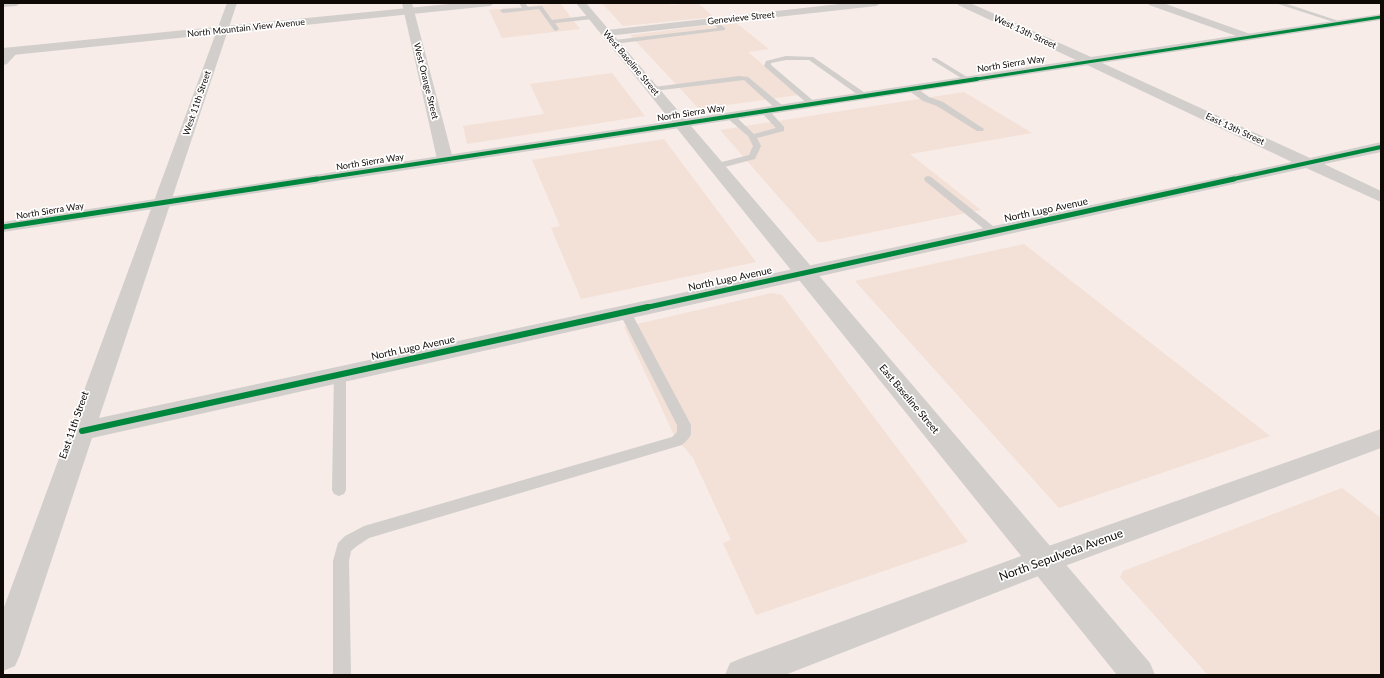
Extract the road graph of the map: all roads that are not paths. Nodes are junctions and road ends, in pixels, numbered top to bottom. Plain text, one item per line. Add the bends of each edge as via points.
1 (16, 3) edge
2 (232, 3) edge
3 (490, 3) edge
4 (581, 3) edge
5 (876, 3) edge
6 (962, 3) edge
7 (1153, 3) edge
8 (1278, 3) edge
9 (3, 4) edge
10 (524, 6) edge
11 (408, 7) edge
12 (503, 11) dead end
13 (593, 17) junction
14 (1381, 17) edge
15 (551, 22) junction
16 (1342, 23) junction
17 (556, 29) dead end
18 (222, 30) junction
19 (1249, 37) junction
20 (610, 38) junction
21 (7, 52) edge
22 (947, 58) dead end
23 (934, 60) dead end
24 (3, 61) edge
25 (1089, 61) junction
26 (954, 62) dead end
27 (972, 76) junction
28 (911, 88) junction
29 (654, 89) junction
30 (864, 95) junction
31 (812, 103) junction
32 (780, 108) junction
33 (764, 110) junction
34 (730, 116) junction
35 (682, 123) junction
36 (980, 129) dead end
37 (752, 137) junction
38 (1381, 147) edge
39 (445, 159) junction
40 (1308, 164) junction
41 (717, 166) junction
42 (928, 179) dead end
43 (1381, 197) edge
44 (163, 203) junction
45 (3, 227) edge
46 (994, 232) junction
47 (805, 273) junction
48 (625, 312) junction
49 (340, 374) junction
50 (82, 431) junction
51 (1381, 438) edge
52 (339, 490) dead end
53 (1043, 561) junction
54 (3, 655) edge
55 (342, 675) edge
56 (742, 675) edge
57 (1138, 675) edge

1 - 9 street
2 - 18 street, West 11th Street
3 - 11 street, North Mountain View Avenue
4 - 13 street, West Baseline Street
5 - 20 street, Genevieve Street via 713,21
6 - 25 street, West 13th Street
7 - 19 street
8 - 16 lane
10 - 12 lane
10 - 15 lane via 540,7
11 - 18 street, North Mountain View Avenue
11 - 39 street, West Orange Street
13 - 15 lane
13 - 20 street, West Baseline Street
14 - 16 street, North Sierra Way
15 - 17 lane
16 - 19 street, North Sierra Way
18 - 21 street, North Mountain View Avenue
18 - 44 street, West 11th Street
19 - 25 street, North Sierra Way
20 - 29 street, West Baseline Street
21 - 24 street
22 - 26 lane
23 - 27 lane
25 - 27 street, North Sierra Way
25 - 40 street, East 13th Street
27 - 28 street, North Sierra Way
28 - 30 street, North Sierra Way
28 - 36 lane
29 - 32 lane via 746,78
29 - 35 street, West Baseline Street
30 - 31 street, North Sierra Way
30 - 31 lane via 811,58 786,58 768,62 767,66
31 - 32 street, North Sierra Way
32 - 33 street, North Sierra Way
33 - 34 street, North Sierra Way
33 - 37 lane via 781,129
34 - 35 street, North Sierra Way
34 - 37 lane
35 - 39 street, North Sierra Way
35 - 41 street, East Baseline Street
37 - 41 lane via 757,146 752,157
38 - 40 street, North Lugo Avenue
39 - 44 street, North Sierra Way
40 - 43 street, East 13th Street
40 - 46 street, North Lugo Avenue
41 - 47 street, East Baseline Street
42 - 46 lane
44 - 45 street, North Sierra Way
44 - 50 street, East 11th Street
46 - 47 street, North Lugo Avenue
47 - 48 street, North Lugo Avenue
47 - 53 street, East Baseline Street
48 - 49 street, North Lugo Avenue
48 - 55 lane via 684,425 684,434 677,441 364,533 351,541 344,548 341,561
49 - 50 street, North Lugo Avenue
49 - 52 lane
50 - 54 street, East 11th Street
51 - 53 street, North Sepulveda Avenue
53 - 56 street, North Sepulveda Avenue
53 - 57 street, East Baseline Street

